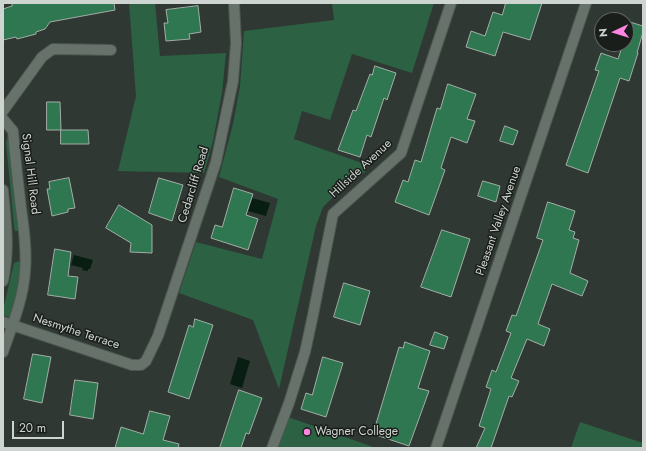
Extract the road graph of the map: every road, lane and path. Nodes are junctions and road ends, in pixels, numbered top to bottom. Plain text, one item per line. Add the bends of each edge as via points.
1 (234, 3) edge
2 (450, 3) edge
3 (586, 3) edge
4 (111, 50) dead end
5 (3, 111) edge
6 (3, 119) edge
7 (3, 190) edge
8 (8, 247) junction
9 (25, 247) junction
10 (3, 281) edge
11 (8, 323) edge
12 (3, 352) edge
13 (141, 365) joint
14 (272, 448) edge
15 (436, 448) edge

1 - 13 street, Cedarcliff Road via 236,43 233,81 216,162 158,336 146,361
2 - 14 street, Hillside Avenue via 401,153 333,214 304,352
3 - 15 street, Pleasant Valley Avenue
4 - 5 street via 53,49 42,57
6 - 9 street, Signal Hill Road via 13,131
7 - 8 street
8 - 9 street
8 - 10 street
9 - 11 street, Signal Hill Road via 22,289
11 - 12 street, Signal Hill Road
11 - 13 street, Nesmythe Terrace via 132,365

